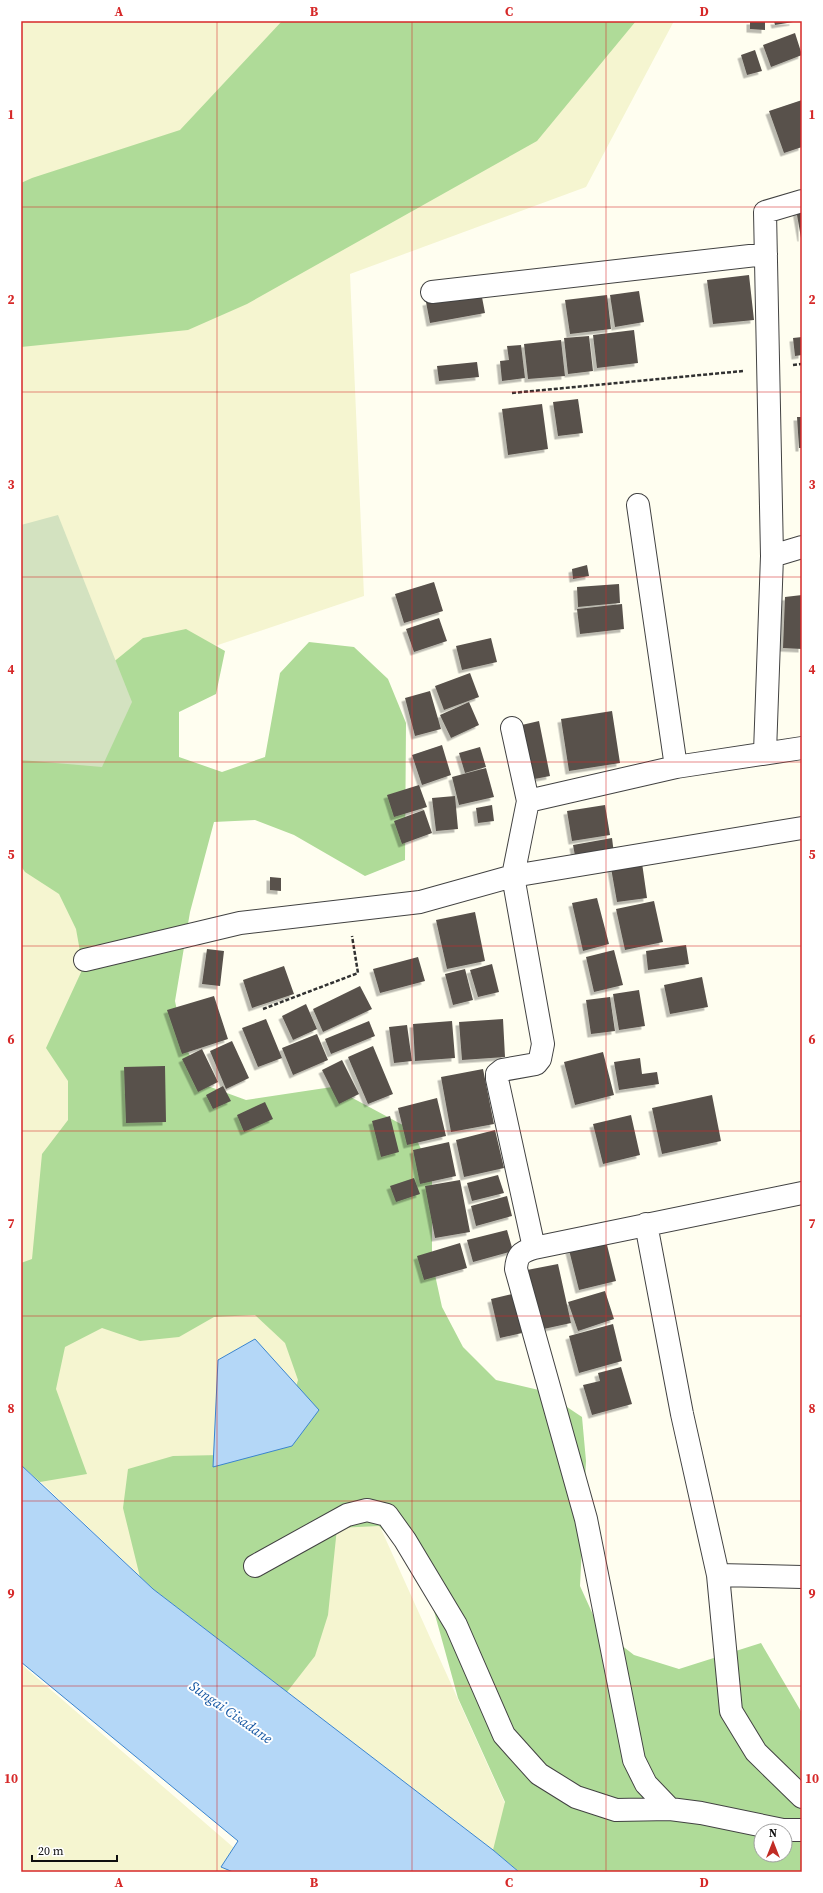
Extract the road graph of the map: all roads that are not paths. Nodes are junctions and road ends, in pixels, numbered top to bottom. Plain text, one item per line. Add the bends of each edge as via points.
1 (802, 201) edge
2 (766, 254) junction
3 (432, 292) dead end
4 (638, 505) dead end
5 (802, 547) edge
6 (772, 556) junction
7 (512, 728) dead end
8 (802, 748) edge
9 (765, 752) junction
10 (676, 767) junction
11 (528, 801) junction
12 (802, 828) edge
13 (513, 876) junction
14 (85, 960) dead end
15 (802, 1193) edge
16 (646, 1224) junction
17 (534, 1248) junction
18 (255, 1566) dead end
19 (718, 1575) junction
20 (802, 1577) edge
21 (802, 1797) edge
22 (670, 1809) junction
23 (802, 1830) edge

1 - 2 street via 765,212
2 - 3 street
2 - 6 street
4 - 10 street
5 - 6 street
6 - 9 street
7 - 11 street
8 - 9 street
9 - 10 street
10 - 11 street
11 - 13 street
12 - 13 street
13 - 14 street via 420,902 240,923
13 - 17 street via 543,1044 540,1059 536,1064 502,1070 496,1079
15 - 16 street
16 - 17 street
16 - 19 street via 682,1414
17 - 22 street via 522,1251 517,1259 516,1269 586,1519 634,1760 646,1784
18 - 22 street via 347,1515 367,1510 387,1515 456,1625 504,1735 540,1774 576,1797 616,1810
19 - 20 street
19 - 21 street via 731,1711 756,1752
22 - 23 street via 701,1812 783,1830

